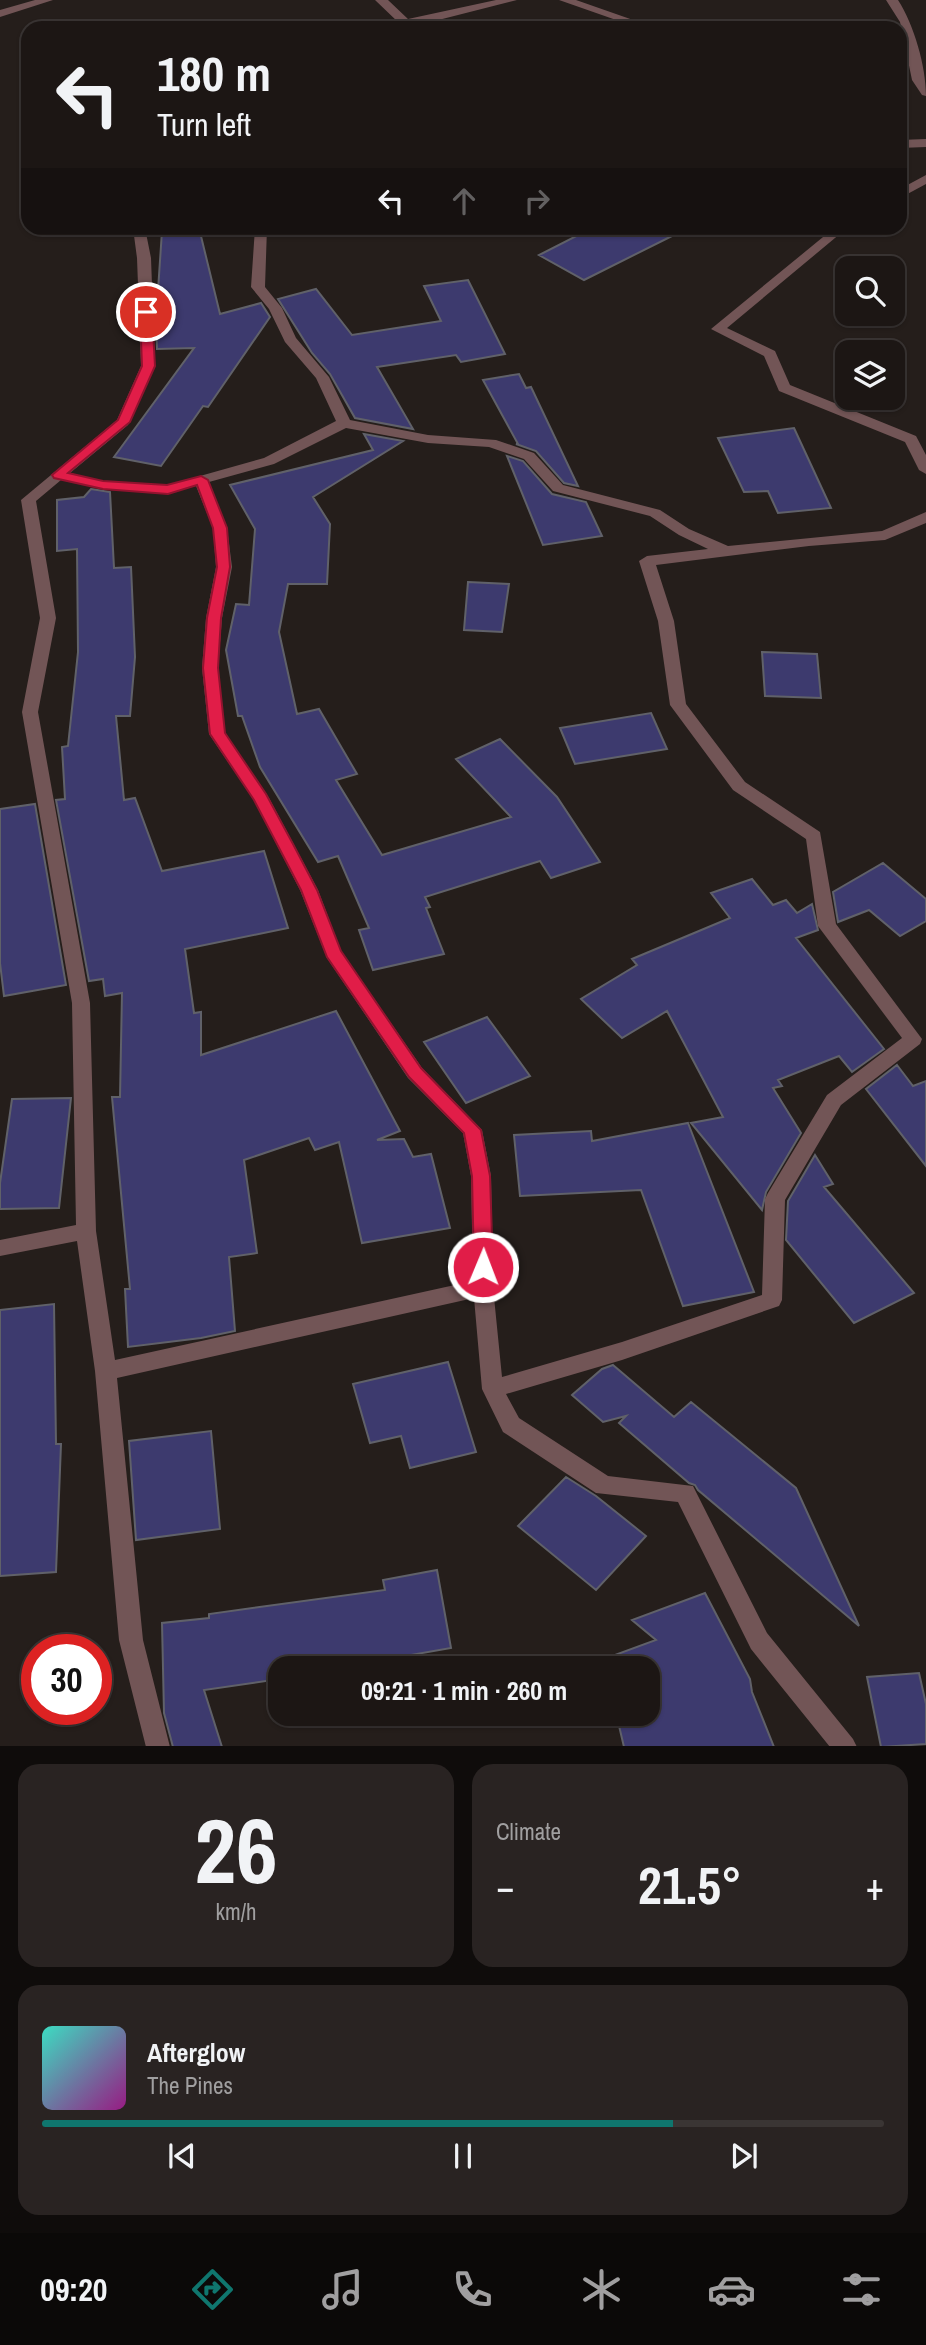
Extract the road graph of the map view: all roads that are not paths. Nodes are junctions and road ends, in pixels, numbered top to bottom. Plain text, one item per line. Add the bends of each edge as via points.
1 (47, 0) edge
2 (381, 0) edge
3 (511, 0) edge
4 (565, 0) edge
5 (892, 0) edge
6 (0, 14) edge
7 (399, 21) edge
8 (424, 21) edge
9 (629, 21) edge
10 (905, 21) edge
11 (907, 30) edge
12 (926, 92) edge
13 (926, 143) edge
14 (907, 144) edge
15 (926, 179) edge
16 (907, 190) edge
17 (140, 235) edge
18 (261, 235) edge
19 (832, 235) edge
20 (344, 423) junction
21 (926, 470) edge
22 (58, 475) junction
23 (201, 480) junction
24 (926, 517) edge
25 (726, 551) junction
26 (86, 1231) junction
27 (0, 1248) edge
28 (483, 1287) junction
29 (106, 1371) junction
30 (493, 1389) junction
31 (158, 1746) edge
32 (845, 1746) edge

1 - 6 street
2 - 7 street
3 - 8 street
4 - 9 street
5 - 10 street
11 - 12 street via 913,79
13 - 14 street
15 - 16 street
17 - 22 street via 148,366 123,422
18 - 20 street via 258,287 290,339 321,377
19 - 21 street via 718,329 769,354 784,388 911,439
20 - 23 street via 269,461
20 - 25 street via 428,439 491,443 529,456 558,488 655,513
22 - 23 street via 103,485 168,489
22 - 26 street via 28,500 48,618 30,712 81,1003
23 - 28 street via 220,528 223,567 210,668 217,734 261,798 309,890 333,953 415,1073 472,1130 481,1176
24 - 25 street via 885,535
25 - 30 street via 648,561 666,621 678,705 739,786 814,836 827,926 913,1039 834,1100 775,1199 772,1300
26 - 27 street
26 - 29 street
28 - 29 street
28 - 30 street
29 - 31 street via 131,1640
30 - 32 street via 511,1425 604,1486 685,1493 759,1641

